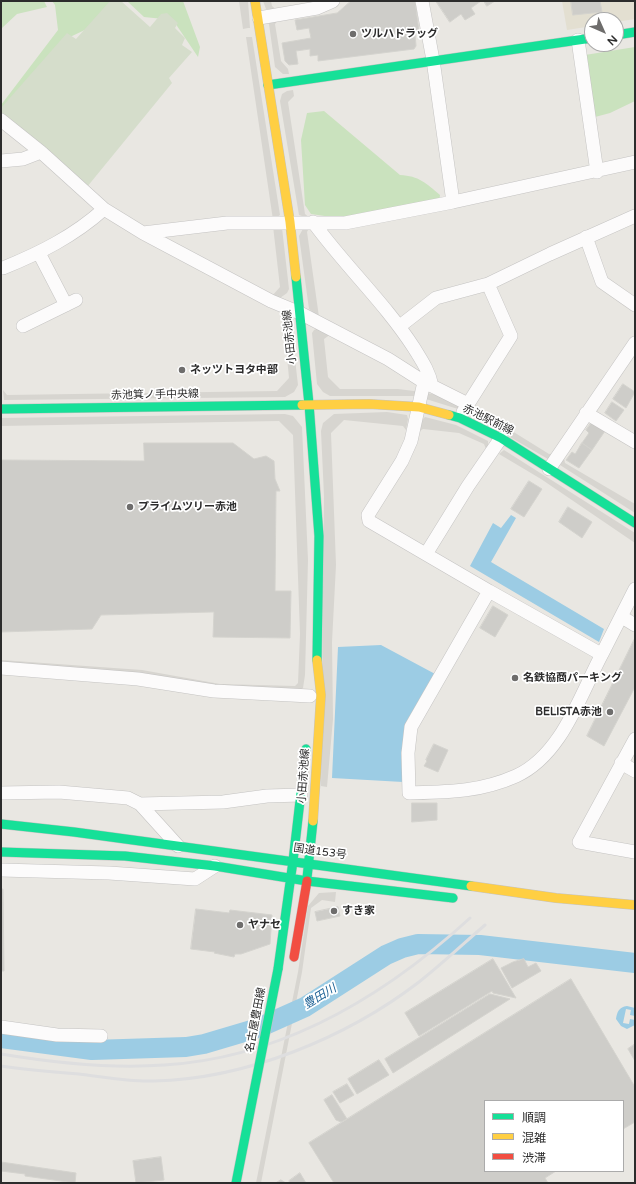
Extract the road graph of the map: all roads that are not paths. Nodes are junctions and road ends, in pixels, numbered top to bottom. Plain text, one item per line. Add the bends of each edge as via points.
1 (255, 1) edge
2 (333, 1) edge
3 (422, 1) edge
4 (259, 18) junction
5 (635, 32) edge
6 (624, 34) edge
7 (584, 39) edge
8 (578, 40) junction
9 (433, 60) junction
10 (268, 85) junction
11 (1, 120) edge
12 (41, 152) junction
13 (1, 161) edge
14 (635, 162) edge
15 (597, 172) junction
16 (454, 202) junction
17 (104, 210) junction
18 (635, 216) edge
19 (290, 222) junction
20 (313, 222) junction
21 (143, 233) junction
22 (586, 238) junction
23 (40, 253) junction
24 (3, 268) dead end
25 (488, 284) junction
26 (635, 305) edge
27 (300, 313) junction
28 (23, 326) dead end
29 (400, 326) junction
30 (635, 343) edge
31 (428, 384) junction
32 (309, 404) junction
33 (468, 404) junction
34 (419, 407) junction
35 (1, 409) edge
36 (586, 413) junction
37 (460, 418) junction
38 (501, 438) junction
39 (635, 442) edge
40 (549, 470) junction
41 (635, 523) edge
42 (426, 554) junction
43 (635, 589) edge
44 (489, 591) junction
45 (622, 617) junction
46 (635, 625) edge
47 (601, 654) junction
48 (1, 668) edge
49 (317, 673) junction
50 (310, 700) joint
51 (635, 739) edge
52 (306, 742) dead end
53 (621, 763) junction
54 (635, 772) edge
55 (1, 793) edge
56 (301, 795) junction
57 (140, 804) junction
58 (1, 824) edge
59 (178, 846) junction
60 (1, 852) edge
61 (635, 852) edge
62 (293, 861) junction
63 (310, 862) junction
64 (215, 866) junction
65 (1, 870) edge
66 (292, 878) junction
67 (307, 881) junction
68 (463, 899) dead end
69 (635, 905) edge
70 (293, 963) dead end
71 (1, 1027) edge
72 (101, 1036) dead end
73 (236, 1183) edge

1 - 4 main road, 小田赤池線
2 - 4 street via 317,8
3 - 9 street
4 - 10 main road, 小田赤池線
5 - 6 main road
7 - 8 main road
8 - 9 main road
8 - 15 street
9 - 10 main road
9 - 16 street
10 - 19 main road, 小田赤池線
11 - 12 street
12 - 13 street via 23,159
12 - 17 street
14 - 15 street
15 - 16 street
16 - 20 street via 346,223
17 - 21 street
17 - 23 street via 64,240
18 - 22 street
19 - 20 street
19 - 21 street via 227,223
19 - 27 main road, 小田赤池線
20 - 29 street
21 - 27 street via 271,302
22 - 25 street
22 - 26 street via 602,282
23 - 24 street
23 - 28 street via 71,302
25 - 29 street via 436,298
25 - 33 street via 511,336
27 - 31 street via 388,359
27 - 32 main road, 小田赤池線
29 - 31 street via 430,373
30 - 36 street
31 - 33 street
31 - 34 street
32 - 34 main road, 赤池駅前線
32 - 35 main road, 赤池箕ノ手中央線
32 - 49 main road, 小田赤池線 via 319,536
33 - 37 street
34 - 37 main road, 赤池駅前線
34 - 42 street via 411,441 402,462 368,515 369,521
36 - 39 street
36 - 40 street
37 - 38 main road, 赤池駅前線
38 - 40 main road, 赤池駅前線
38 - 42 street
40 - 41 main road, 赤池駅前線
42 - 44 street
43 - 45 street
44 - 47 street
44 - 47 street via 411,727 408,753 409,793 466,791 491,785 531,767 552,745 570,720
45 - 46 street
45 - 47 street
48 - 50 street via 138,679 214,691
49 - 50 main road, 小田赤池線
49 - 63 main road, 小田赤池線 via 321,695
51 - 53 street
52 - 56 main road, 小田赤池線
53 - 54 street
53 - 61 street via 579,842
55 - 57 street via 59,792 128,798
56 - 57 street via 267,796 223,802
56 - 62 main road, 小田赤池線
57 - 59 street
58 - 59 main road, 国道153号 via 53,827
59 - 62 main road, 国道153号
60 - 64 main road via 125,856
62 - 63 main road, 国道153号
62 - 66 main road, 名古屋豊田線
63 - 67 main road, 小田赤池線
63 - 69 main road, 国道153号 via 476,887
64 - 65 street via 195,880 102,872
64 - 66 main road
66 - 67 main road
66 - 73 main road, 名古屋豊田線, bridge via 278,969
67 - 68 main road
67 - 70 main road
71 - 72 street via 57,1035

